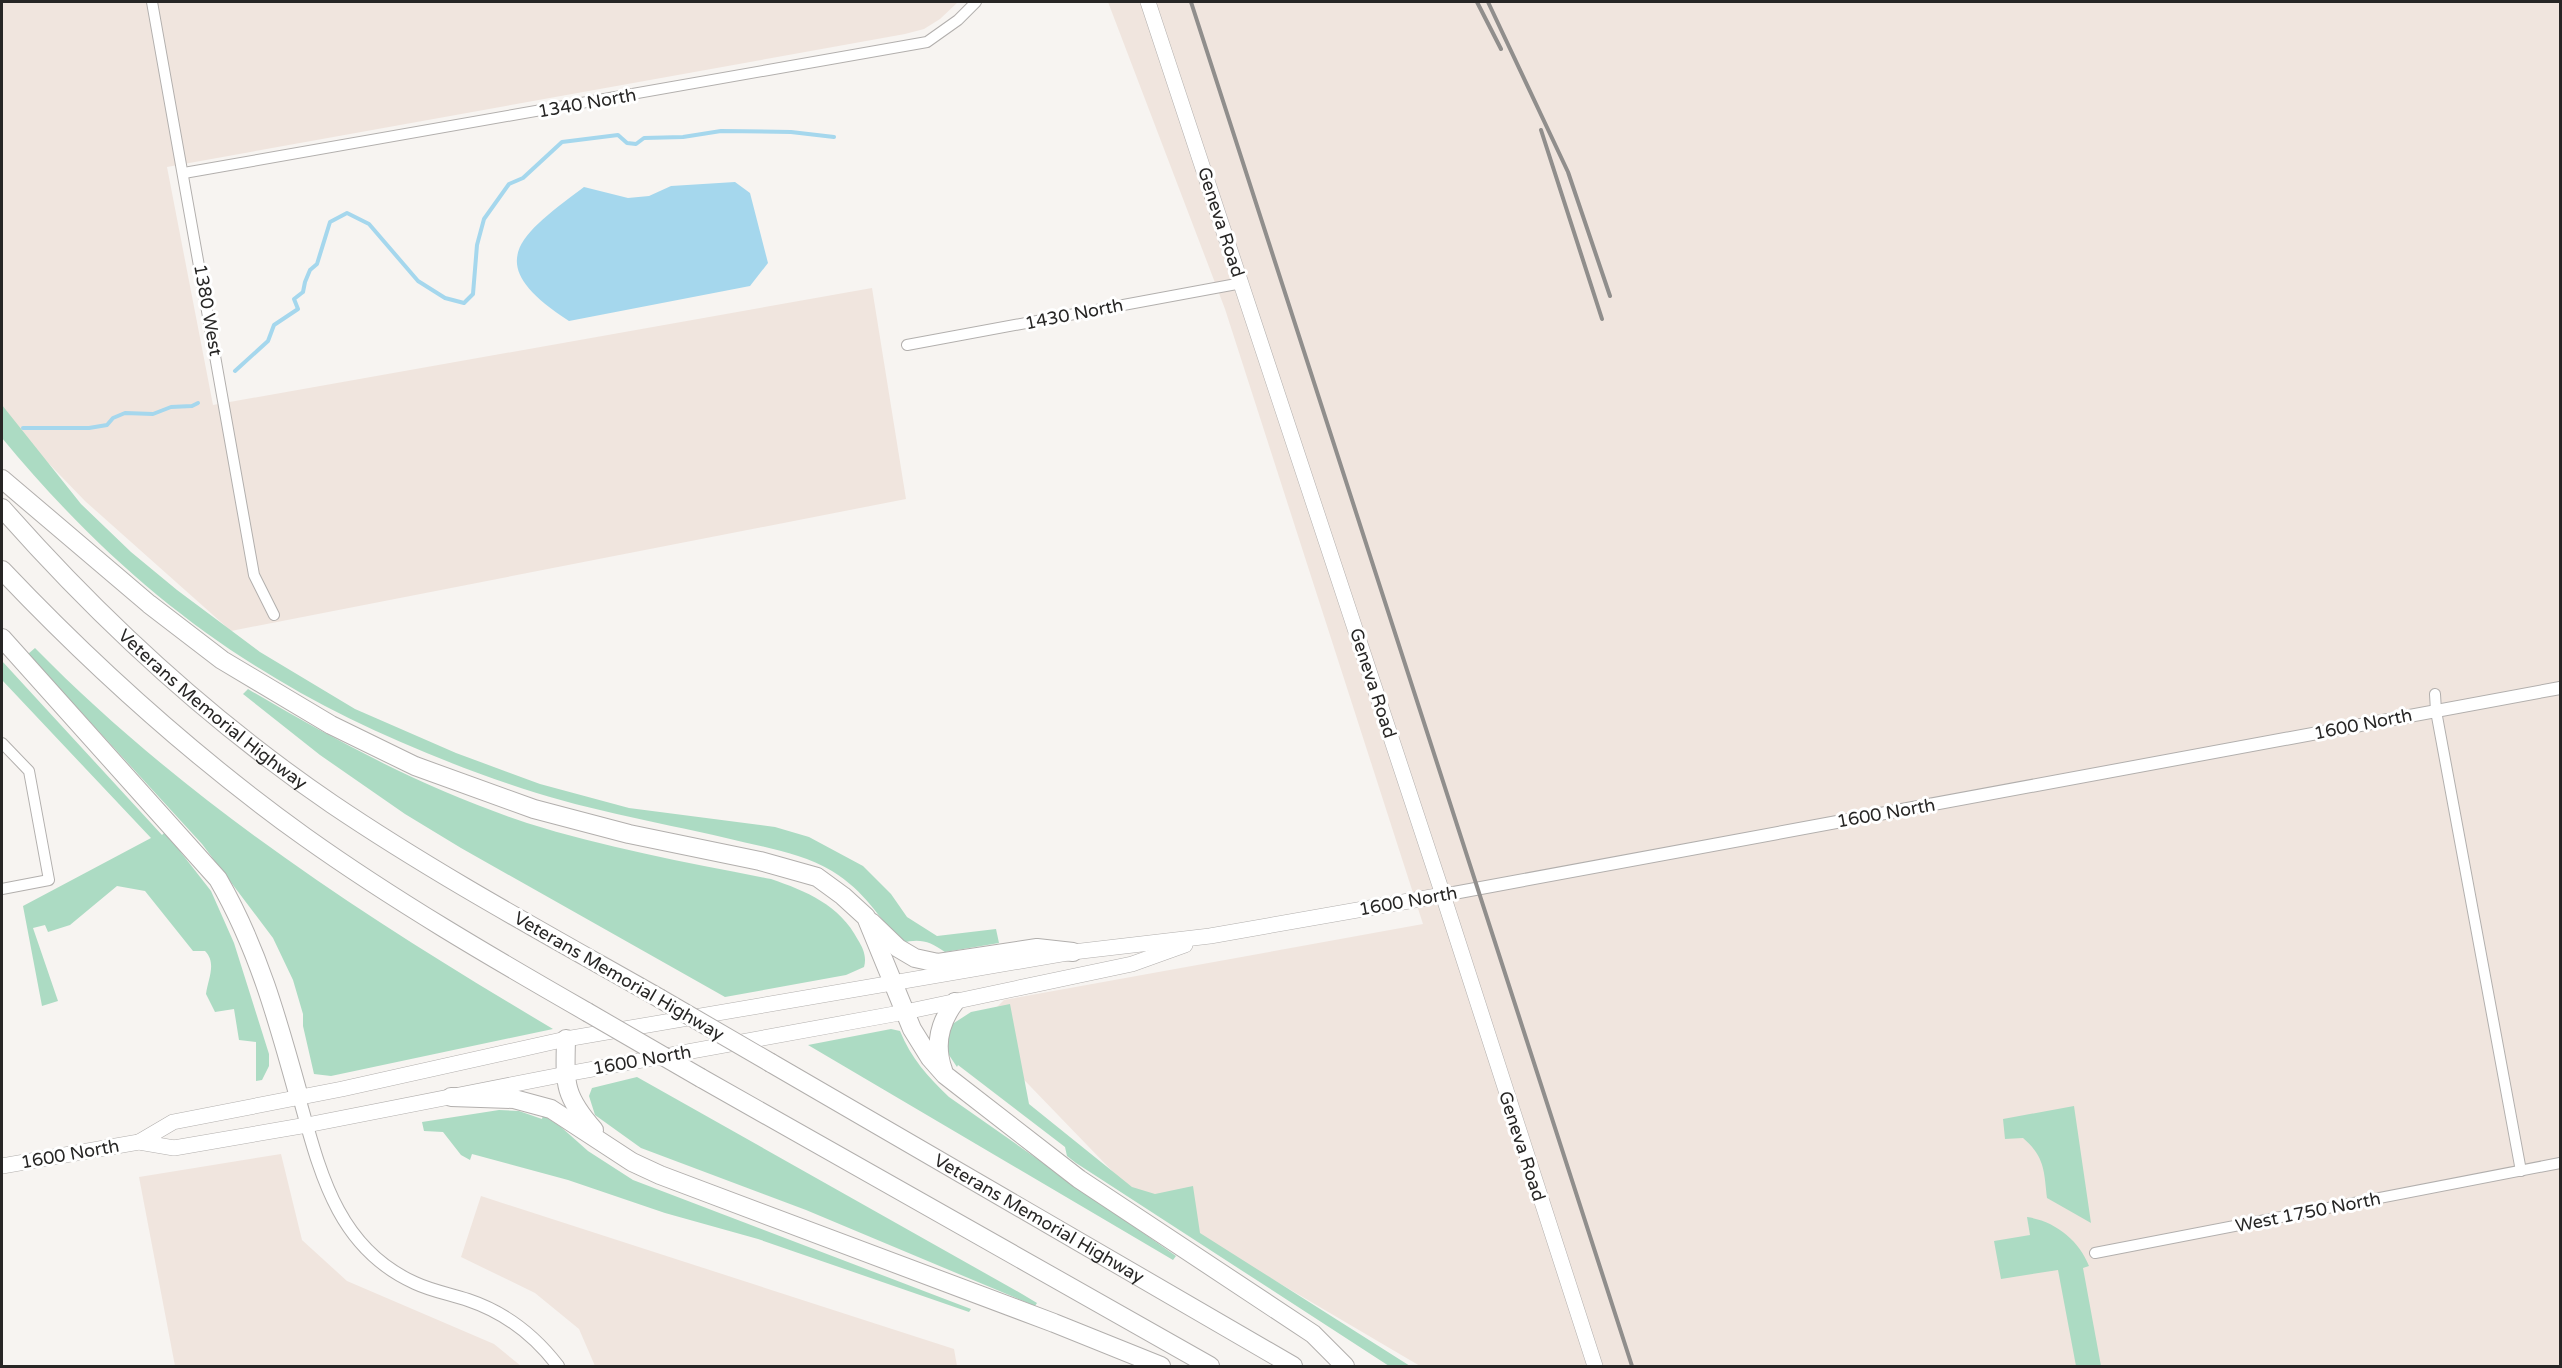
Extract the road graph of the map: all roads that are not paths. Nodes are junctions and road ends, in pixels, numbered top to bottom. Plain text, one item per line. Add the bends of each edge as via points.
1 (152, 2) edge
2 (976, 2) edge
3 (1148, 2) edge
4 (184, 173) junction
5 (1242, 283) junction
6 (907, 345) dead end
7 (2, 479) edge
8 (2, 508) edge
9 (2, 570) edge
10 (274, 615) dead end
11 (2, 638) edge
12 (2560, 688) edge
13 (2435, 694) dead end
14 (2436, 711) junction
15 (2, 745) edge
16 (2, 889) edge
17 (1443, 896) junction
18 (866, 917) junction
19 (1210, 936) junction
20 (1073, 952) junction
21 (894, 982) junction
22 (955, 1002) junction
23 (905, 1012) junction
24 (566, 1039) junction
25 (566, 1074) junction
26 (945, 1075) junction
27 (299, 1096) junction
28 (452, 1097) junction
29 (307, 1125) junction
30 (140, 1142) junction
31 (609, 1147) junction
32 (2560, 1163) edge
33 (2, 1166) edge
34 (2521, 1171) junction
35 (2095, 1253) dead end
36 (558, 1366) edge
37 (1161, 1366) edge
38 (1210, 1366) edge
39 (1293, 1366) edge
40 (1345, 1366) edge
41 (1595, 1366) edge

1 - 4 street, 1380 West
2 - 4 street, 1340 North via 927,42
3 - 5 main road, Geneva Road
4 - 10 street, 1380 West via 254,574
5 - 6 street, 1430 North
5 - 17 main road, Geneva Road
7 - 18 highway via 149,604 222,660 331,725 415,766 534,809 817,877
8 - 39 highway, Veterans Memorial Highway, bridge via 97,608 163,669 295,777 362,824 448,878
9 - 38 highway, bridge via 126,693 243,790 390,894 701,1078
11 - 27 highway via 218,879 256,953
12 - 14 street, 1600 North
13 - 14 street
14 - 17 street, 1600 North
14 - 34 street
15 - 16 street via 29,771 49,880
17 - 19 main road, 1600 North
17 - 41 main road, Geneva Road
18 - 20 highway via 898,948 915,958 938,963 1037,948
18 - 21 highway
19 - 20 main road, 1600 North
19 - 22 main road, 1600 North via 1132,964
20 - 21 main road, 1600 North
21 - 23 highway
21 - 24 main road, 1600 North
22 - 23 main road, 1600 North
22 - 26 highway via 939,1031 939,1060
23 - 25 main road, 1600 North
23 - 26 highway via 920,1044
24 - 25 highway
24 - 27 main road, 1600 North
25 - 28 main road, 1600 North
25 - 31 highway via 571,1100
26 - 40 highway via 1079,1179 1313,1334
27 - 29 street
27 - 30 main road, 1600 North via 173,1122
28 - 29 main road, 1600 North
28 - 31 highway via 533,1103 551,1109
29 - 30 main road, 1600 North via 174,1148
29 - 36 street via 328,1192 338,1213 363,1246 416,1284 500,1314 532,1337
30 - 33 main road, 1600 North
31 - 37 highway via 660,1175
32 - 34 street, West 1750 North
34 - 35 street, West 1750 North

